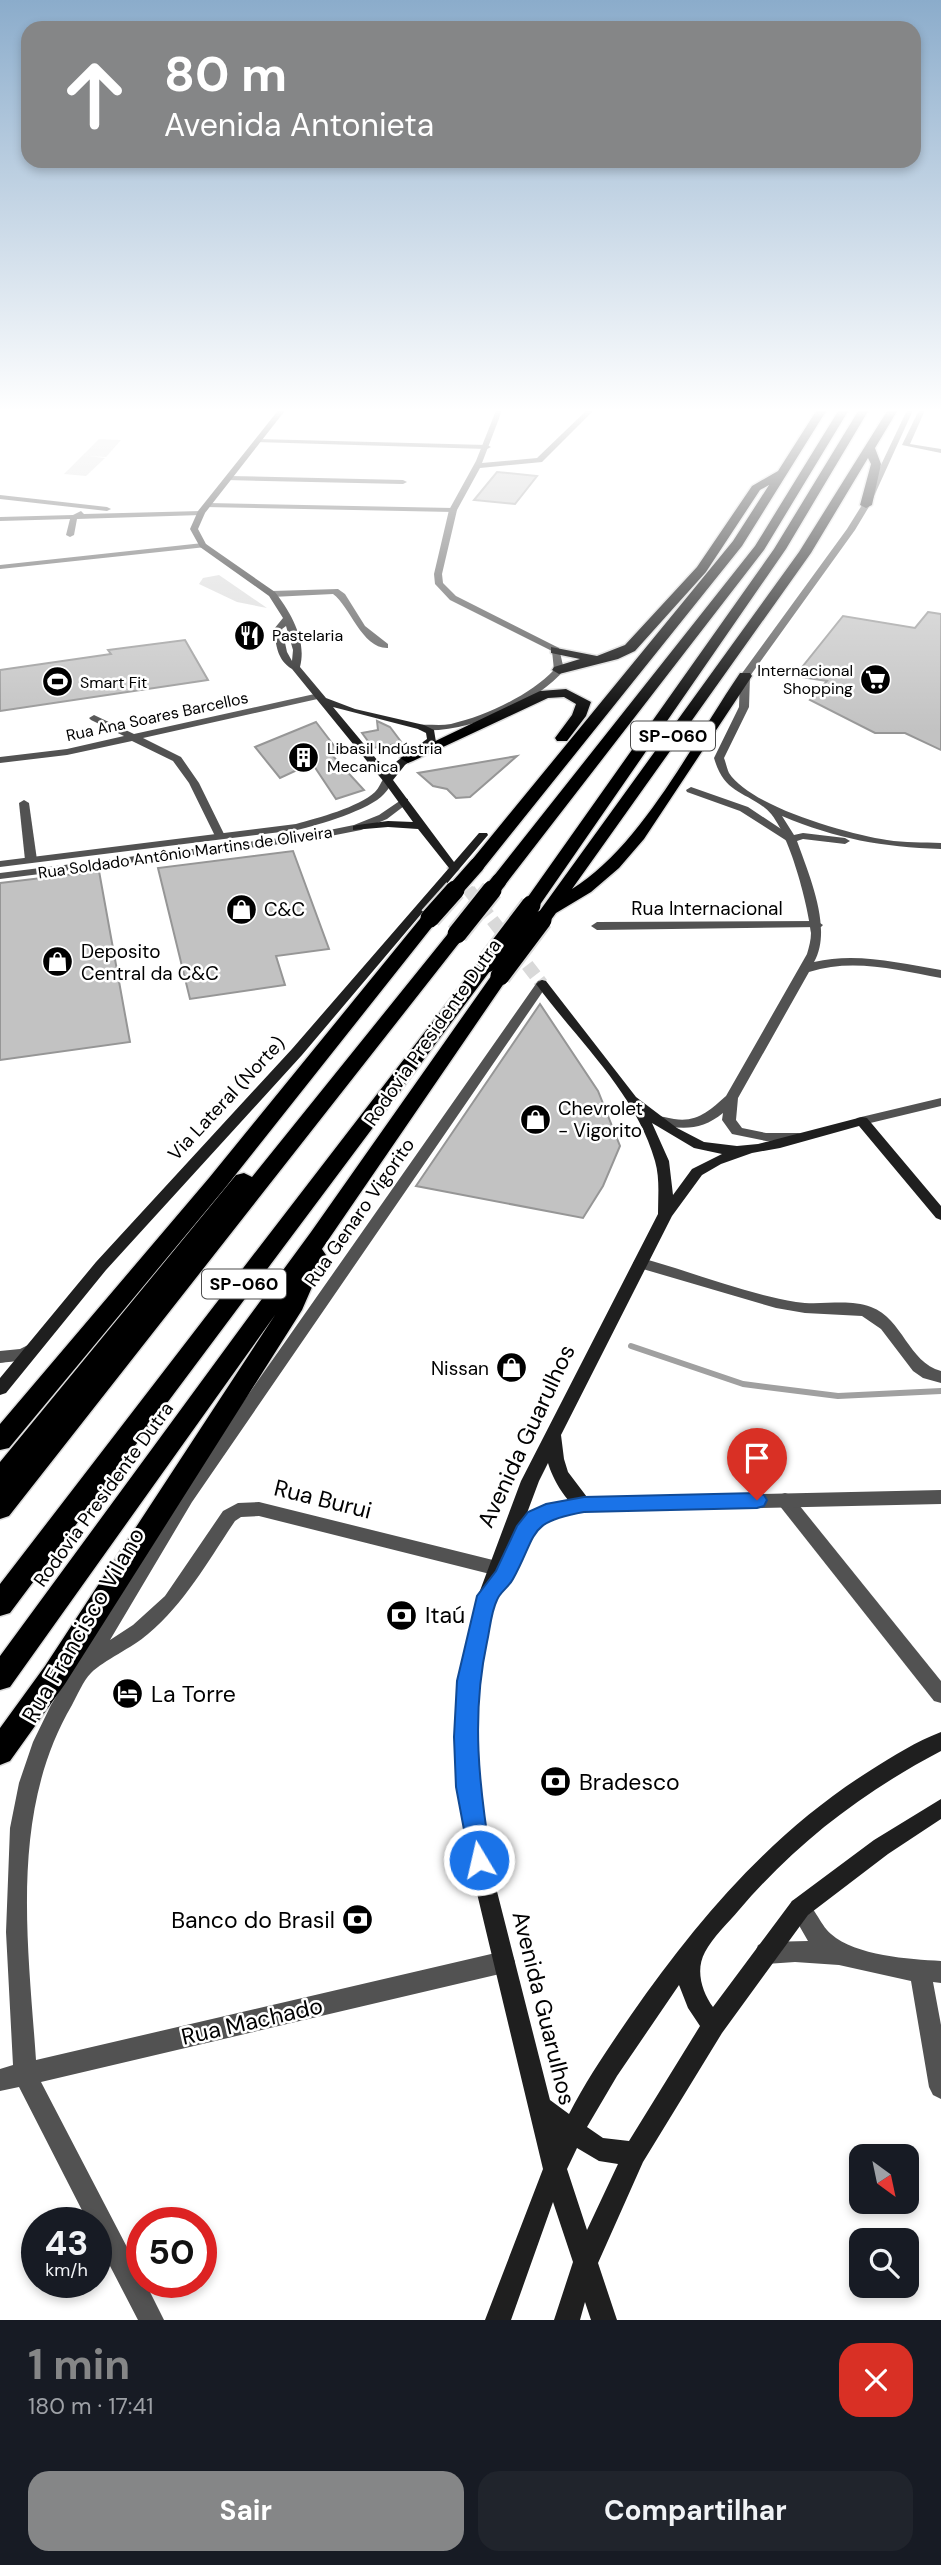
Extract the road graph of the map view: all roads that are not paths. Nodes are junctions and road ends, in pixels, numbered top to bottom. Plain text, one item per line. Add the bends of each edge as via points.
1 (93, 516) edge
2 (200, 516) edge
3 (452, 516) edge
4 (737, 516) edge
5 (755, 516) edge
6 (779, 516) edge
7 (800, 516) edge
8 (828, 516) edge
9 (859, 516) edge
10 (74, 517) junction
11 (0, 519) edge
12 (70, 535) dead end
13 (203, 545) junction
14 (0, 567) edge
15 (272, 594) junction
16 (287, 619) junction
17 (385, 646) dead end
18 (556, 650) junction
19 (608, 658) junction
20 (295, 667) junction
21 (559, 670) junction
22 (745, 676) junction
23 (321, 698) junction
24 (94, 718) dead end
25 (381, 719) junction
26 (421, 727) junction
27 (346, 732) junction
28 (132, 738) junction
29 (408, 758) junction
30 (0, 760) edge
31 (388, 780) junction
32 (691, 790) dead end
33 (404, 801) junction
34 (24, 803) dead end
35 (771, 806) junction
36 (422, 826) junction
37 (297, 827) junction
38 (357, 828) junction
39 (483, 835) junction
40 (220, 836) junction
41 (304, 838) junction
42 (791, 839) junction
43 (888, 843) junction
44 (941, 846) edge
45 (117, 849) junction
46 (31, 860) junction
47 (480, 860) junction
48 (120, 861) junction
49 (0, 864) edge
50 (450, 865) tunnel mouth
51 (0, 876) edge
52 (540, 912) junction
53 (597, 926) dead end
54 (817, 931) junction
55 (847, 959) junction
56 (494, 969) junction
57 (802, 970) junction
58 (941, 974) edge
59 (542, 984) joint
60 (378, 1033) junction
61 (731, 1098) junction
62 (632, 1100) junction
63 (941, 1102) edge
64 (656, 1119) junction
65 (862, 1121) junction
66 (798, 1138) junction
67 (747, 1150) junction
68 (665, 1215) junction
69 (941, 1215) edge
70 (319, 1237) junction
71 (640, 1263) junction
72 (35, 1347) junction
73 (0, 1357) edge
74 (941, 1377) edge
75 (0, 1390) edge
76 (554, 1432) junction
77 (0, 1441) edge
78 (0, 1479) edge
79 (186, 1497) joint
80 (941, 1497) edge
81 (785, 1500) junction
82 (584, 1505) junction
83 (0, 1509) edge
84 (497, 1568) junction
85 (487, 1596) junction
86 (0, 1605) edge
87 (80, 1672) junction
88 (0, 1678) edge
89 (941, 1695) edge
90 (941, 1741) edge
91 (0, 1752) edge
92 (941, 1808) edge
93 (800, 1908) junction
94 (696, 1941) junction
95 (766, 1953) junction
96 (839, 1954) junction
97 (504, 1962) junction
98 (931, 1971) edge
99 (714, 2025) junction
100 (25, 2074) junction
101 (0, 2080) edge
102 (941, 2087) edge
103 (539, 2107) junction
104 (572, 2132) junction
105 (635, 2154) junction
106 (555, 2170) junction
107 (586, 2260) junction
108 (151, 2320) edge
109 (498, 2320) edge
110 (567, 2320) edge
111 (604, 2320) edge

1 - 10 street
2 - 13 main road via 194,529
3 - 18 street via 439,584 453,598
4 - 19 highway via 702,569 647,630 624,652
5 - 47 highway via 738,544
6 - 60 highway, Rodovia Presidente Dutra / SP-060, bridge via 760,547
7 - 52 highway, Rodovia Presidente Dutra / SP-060
8 - 52 highway, Rodovia Presidente Dutra / SP-060
9 - 22 street
10 - 11 street
10 - 12 street
13 - 14 street
13 - 15 main road
15 - 16 main road
15 - 17 street via 335,591 362,628
16 - 20 main road via 298,657
16 - 20 main road via 278,629 279,640 285,658
18 - 19 highway
18 - 21 street
19 - 21 highway
20 - 23 main road
21 - 26 street via 542,687 469,721
22 - 35 street via 744,707 719,766 733,785
22 - 52 highway via 661,804 614,865 585,889
23 - 25 main road
23 - 27 main road
23 - 28 street, Rua Ana Soares Barcellos
24 - 28 street
25 - 26 main road
25 - 27 main road via 354,724
26 - 29 main road via 431,732 432,740
27 - 31 main road
28 - 30 street, Rua Ana Soares Barcellos
28 - 40 street via 177,759
29 - 31 main road
29 - 39 highway via 535,698 555,692 581,699 584,707 579,716
31 - 33 main road
31 - 37 street, Rua Soldado Antônio Martins de Oliveira via 373,798
32 - 42 street via 744,809
33 - 36 main road
33 - 38 street, Rua Soldado Antônio Martins de Oliveira
34 - 46 street
35 - 42 street
35 - 43 street via 823,828
36 - 38 main road
36 - 50 main road
37 - 40 street, Rua Soldado Antônio Martins de Oliveira
37 - 41 street
38 - 41 street, Rua Soldado Antônio Martins de Oliveira
39 - 47 highway
39 - 72 main road, Via Lateral (Norte)
40 - 45 street, Rua Soldado Antônio Martins de Oliveira
41 - 48 street, Rua Soldado Antônio Martins de Oliveira
42 - 43 street
42 - 54 street
43 - 44 street
45 - 46 street, Rua Soldado Antônio Martins de Oliveira
45 - 48 street
46 - 49 street, Rua Soldado Antônio Martins de Oliveira
47 - 77 highway, bridge
48 - 51 street, Rua Soldado Antônio Martins de Oliveira
52 - 56 highway, Rodovia Presidente Dutra / SP-060, bridge
53 - 54 street, Rua Internacional
54 - 55 street via 828,950
54 - 57 street via 813,954
55 - 57 street
55 - 58 street
56 - 70 highway, Rodovia Presidente Dutra / SP-060
56 - 86 highway, Rodovia Presidente Dutra / SP-060
57 - 61 street
59 - 62 main road, Avenida Guarulhos
59 - 79 street, Rua Genaro Vigorito
60 - 78 highway via 363,1039 328,1079
60 - 83 highway, Rodovia Presidente Dutra / SP-060
61 - 64 street via 697,1124
61 - 66 street via 729,1120 737,1131
62 - 64 main road
62 - 68 main road, Avenida Guarulhos via 663,1163
63 - 65 street
64 - 67 main road via 699,1145 726,1152
65 - 66 main road
65 - 69 main road
66 - 67 main road
67 - 68 main road via 697,1172
68 - 71 main road, Avenida Guarulhos
70 - 88 highway, Rodovia Presidente Dutra / SP-060
70 - 91 highway via 313,1265 294,1304 55,1675
71 - 74 street via 769,1302 869,1312 921,1370
71 - 76 main road, Avenida Guarulhos
72 - 73 street
72 - 75 main road, Via Lateral (Norte)
76 - 82 main road via 553,1460
76 - 84 main road, Avenida Guarulhos
79 - 87 street, Rua Francisco Vilano
80 - 81 street
81 - 82 street
81 - 89 street
82 - 85 street via 535,1518 504,1576
84 - 85 main road, Avenida Guarulhos
84 - 87 street, Rua Burui via 259,1509 239,1510 224,1521 171,1601
85 - 97 main road, Avenida Guarulhos via 468,1681 465,1737 479,1860
87 - 100 street, Rua Francisco Vilano via 40,1748 20,1828 17,1932
90 - 94 main road via 837,1802 744,1885
92 - 93 main road
93 - 95 main road
93 - 96 street via 811,1931
94 - 99 main road via 688,1974 690,1988
94 - 104 main road
95 - 96 street
95 - 99 main road
96 - 98 street
97 - 100 street, Rua Machado
97 - 103 main road, Avenida Guarulhos
98 - 102 street
99 - 105 main road
100 - 101 street, Rua Machado
100 - 108 street
103 - 104 main road
103 - 106 main road, Avenida Guarulhos
104 - 105 main road via 599,2149
104 - 106 main road
105 - 107 main road
106 - 107 main road, Avenida Guarulhos
106 - 109 main road
107 - 110 main road
107 - 111 main road, Avenida Guarulhos

